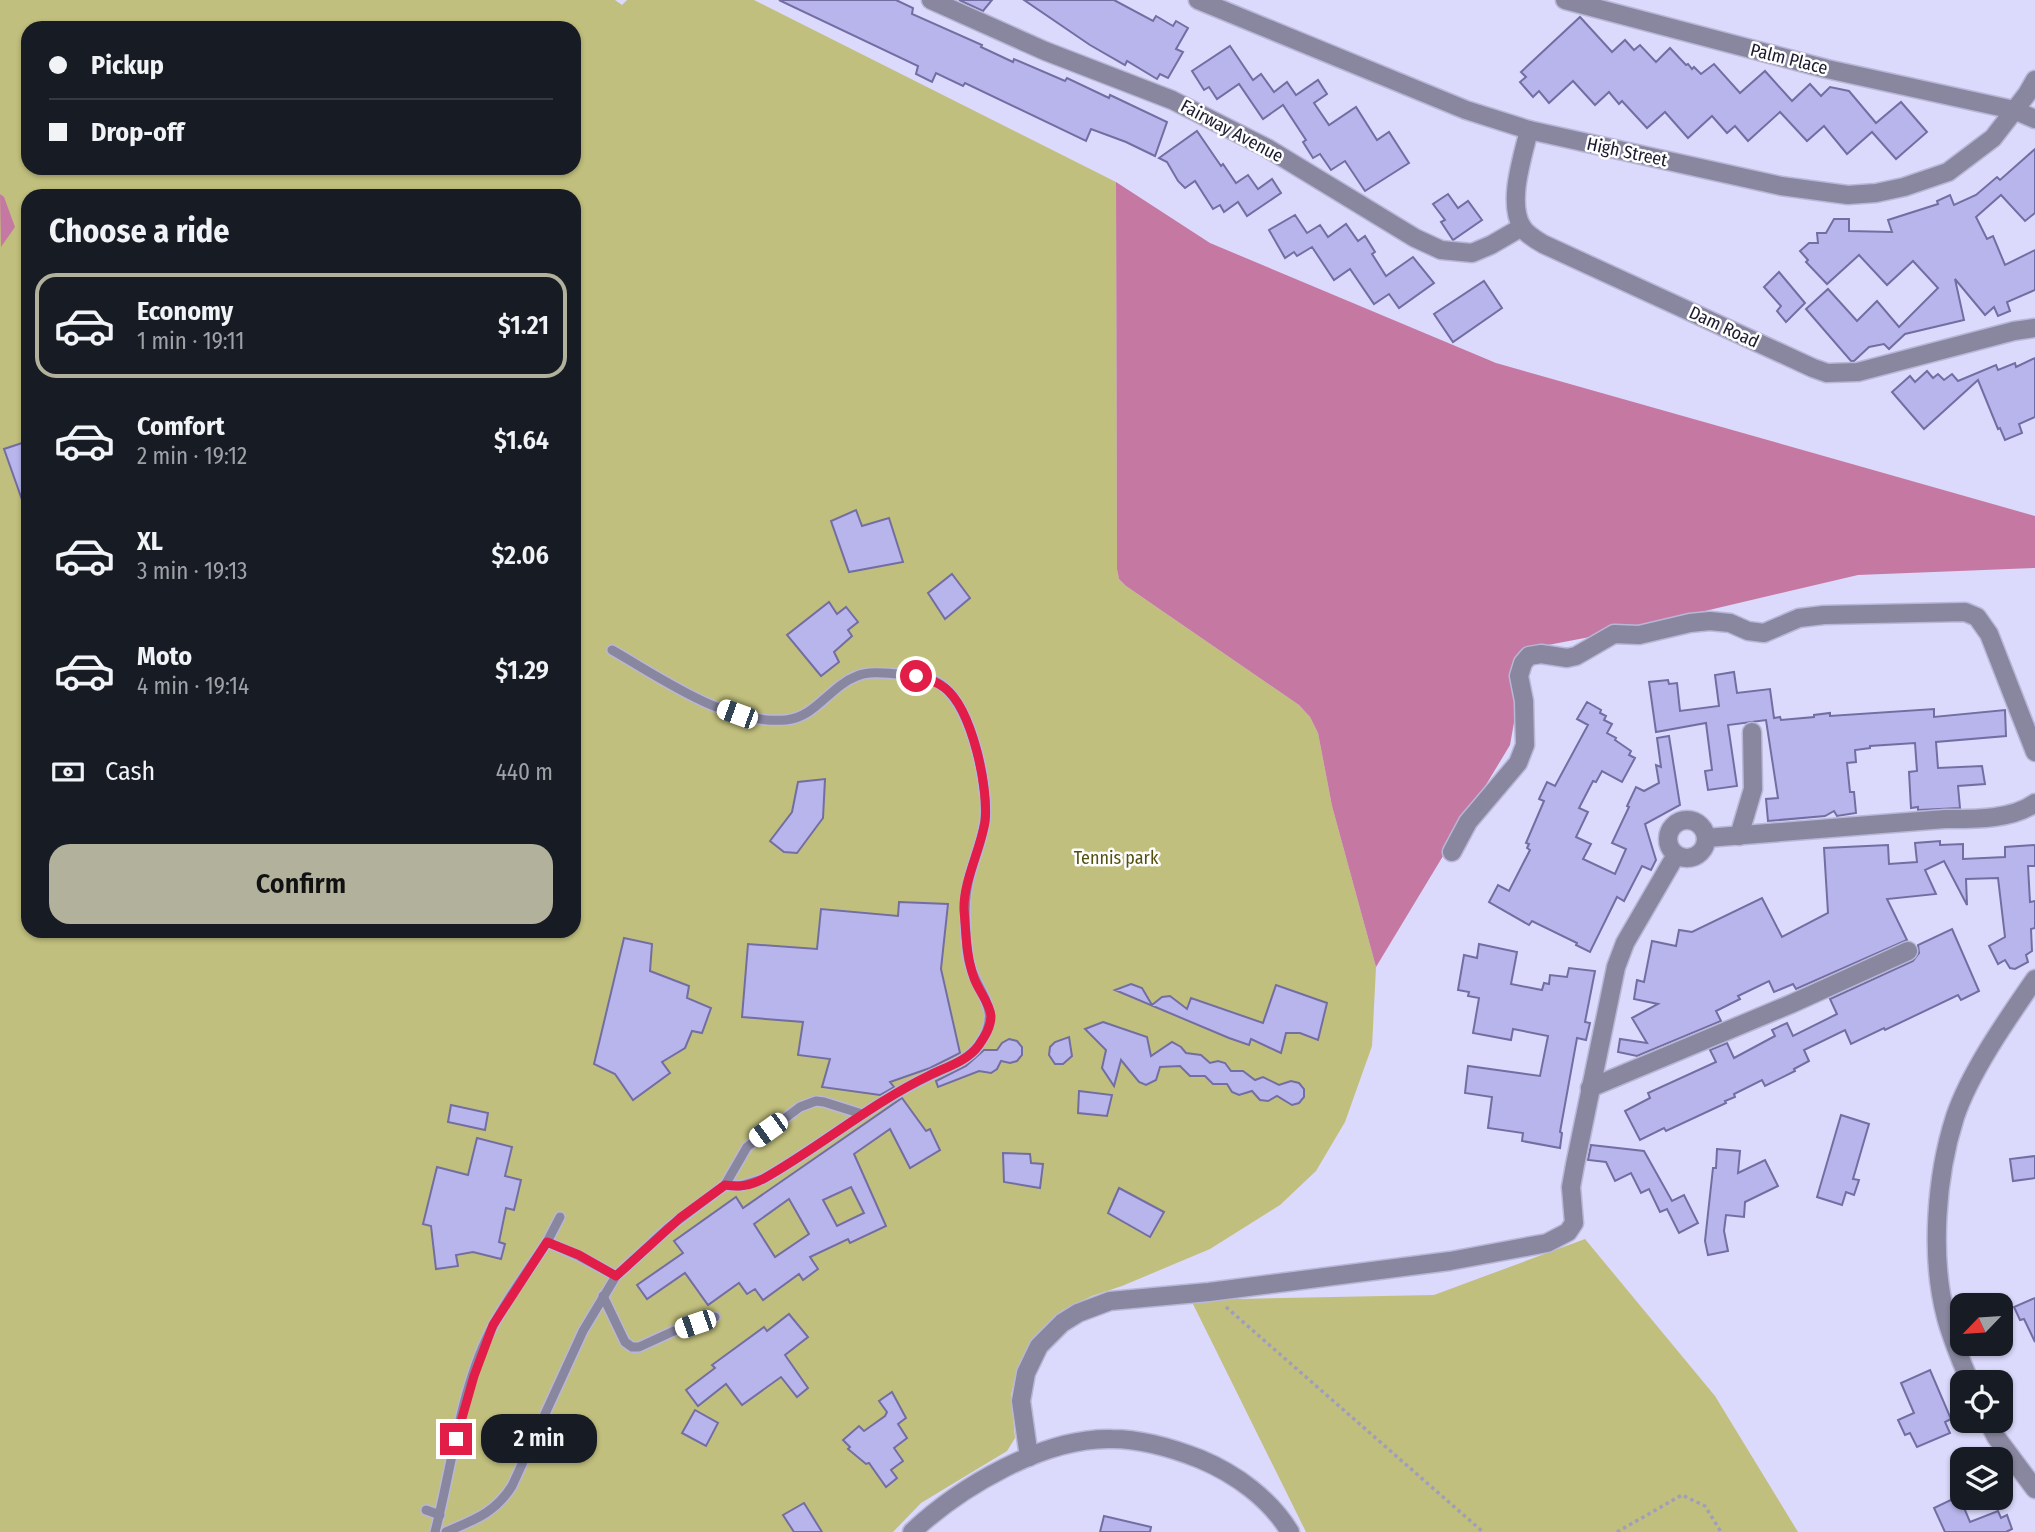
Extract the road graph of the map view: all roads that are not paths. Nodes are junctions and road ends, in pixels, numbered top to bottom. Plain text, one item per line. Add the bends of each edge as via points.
1 (931, 0) edge
2 (1198, 0) edge
3 (1565, 0) edge
4 (2035, 80) edge
5 (2014, 110) junction
6 (2035, 119) edge
7 (1529, 130) junction
8 (1522, 227) junction
9 (2035, 328) edge
10 (612, 650) dead end
11 (1752, 733) dead end
12 (2035, 752) edge
13 (2035, 803) edge
14 (1739, 836) junction
15 (1706, 838) junction
16 (1452, 852) dead end
17 (1676, 855) junction
18 (1908, 951) dead end
19 (2035, 979) edge
20 (1590, 1088) junction
21 (862, 1114) junction
22 (725, 1185) junction
23 (560, 1217) dead end
24 (547, 1242) junction
25 (616, 1276) junction
26 (603, 1296) junction
27 (715, 1317) dead end
28 (1966, 1370) edge
29 (1995, 1433) edge
30 (1029, 1457) junction
31 (2035, 1489) edge
32 (426, 1510) dead end
33 (440, 1515) junction
34 (435, 1532) edge
35 (446, 1532) edge
36 (912, 1532) edge
37 (1290, 1532) edge

1 - 8 street, Fairway Avenue via 1172,100 1267,148 1441,250 1472,253
2 - 7 street, High Street via 1466,110
3 - 5 street, Palm Place via 1827,69
4 - 5 street, High Street
5 - 6 street, Palm Place
5 - 7 street, High Street via 1993,138 1948,172 1864,195 1781,186
7 - 8 street via 1516,199
8 - 9 street, Dam Road via 1543,244 1827,373 1858,372
10 - 21 lane via 712,705 772,720 808,713 838,687 866,673 933,680 959,704 970,727 983,788 985,818 964,905 967,953 974,981 991,1013 990,1027 963,1059
11 - 14 street via 1753,789
12 - 16 street via 1989,634 1977,617 1965,612 1824,615 1799,618 1764,633 1710,621 1639,635 1614,634 1576,656 1541,654 1529,656 1523,663 1519,676 1525,745 1518,763 1468,822
13 - 14 street via 1982,819
14 - 15 street
15 - 17 street via 1699,854 1688,858
15 - 17 street via 1696,822 1678,823 1668,838
17 - 20 street via 1625,943
18 - 20 street
19 - 28 street via 1972,1081 1956,1116 1946,1156 1937,1213 1939,1273 1946,1315
20 - 30 street via 1571,1187 1574,1223 1568,1232 1547,1243 1450,1261 1110,1301 1078,1313 1039,1346 1026,1373 1021,1412
21 - 22 lane via 763,1179
21 - 22 lane via 816,1101 800,1107 752,1142
22 - 25 lane via 668,1228
23 - 24 lane
24 - 25 lane
24 - 33 lane via 493,1325 481,1354
25 - 26 lane
26 - 27 lane via 625,1342 632,1347
26 - 35 lane via 504,1499 493,1510
29 - 31 street
30 - 36 street via 973,1486
30 - 37 street via 1079,1442 1113,1438 1170,1448 1240,1480 1271,1505
32 - 33 lane
33 - 34 lane

